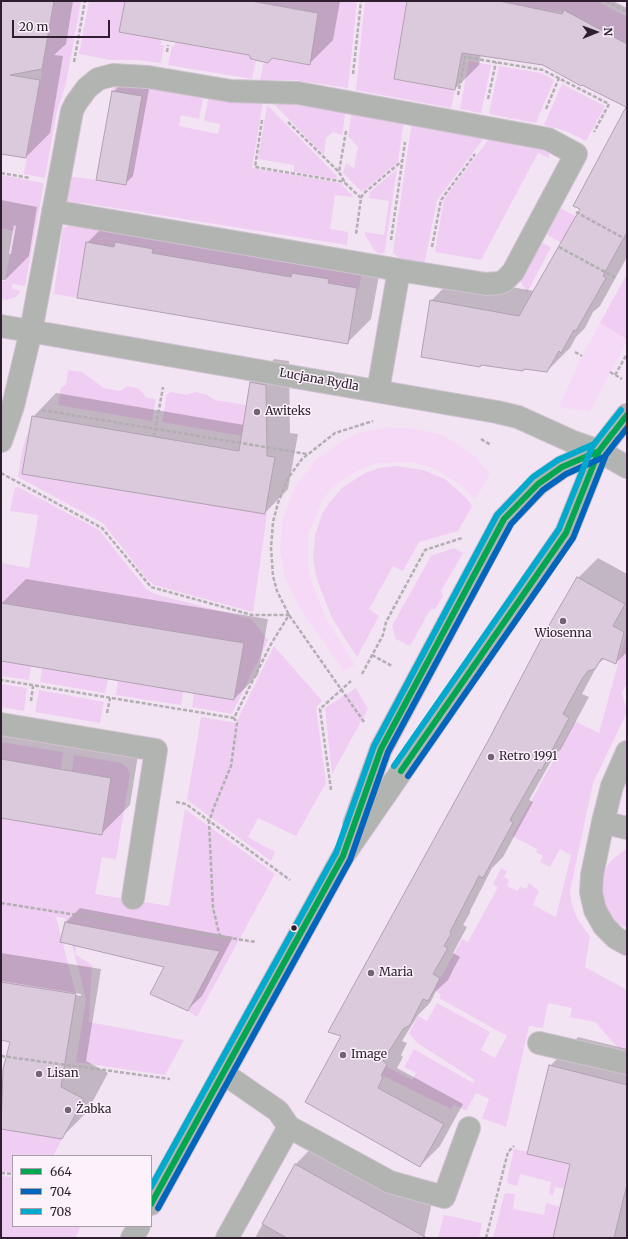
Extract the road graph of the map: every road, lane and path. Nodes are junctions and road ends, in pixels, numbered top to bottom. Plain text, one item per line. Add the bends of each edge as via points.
1 (85, 1) edge
2 (361, 1) edge
3 (606, 1) edge
4 (627, 12) edge
5 (496, 62) junction
6 (73, 67) dead end
7 (559, 78) junction
8 (264, 96) junction
9 (488, 100) dead end
10 (350, 102) junction
11 (457, 103) dead end
12 (409, 112) junction
13 (545, 113) dead end
14 (494, 128) junction
15 (591, 138) dead end
16 (402, 161) junction
17 (339, 172) junction
18 (1, 173) edge
19 (32, 178) dead end
20 (345, 182) junction
21 (362, 198) junction
22 (553, 199) junction
23 (53, 212) junction
24 (534, 233) junction
25 (627, 240) edge
26 (352, 262) junction
27 (393, 269) junction
28 (427, 274) junction
29 (616, 278) dead end
30 (1, 326) edge
31 (31, 331) junction
32 (575, 352) dead end
33 (627, 354) edge
34 (582, 356) dead end
35 (610, 372) dead end
36 (615, 375) junction
37 (622, 379) dead end
38 (163, 387) dead end
39 (378, 391) junction
40 (37, 410) dead end
41 (627, 415) edge
42 (374, 420) dead end
43 (155, 429) junction
44 (154, 437) dead end
45 (478, 438) dead end
46 (1, 441) edge
47 (491, 445) dead end
48 (599, 451) junction
49 (308, 454) junction
50 (627, 466) edge
51 (1, 473) edge
52 (470, 535) dead end
53 (289, 615) junction
54 (372, 655) junction
55 (395, 668) dead end
56 (362, 674) dead end
57 (1, 680) edge
58 (351, 681) dead end
59 (342, 688) junction
60 (234, 718) junction
61 (365, 723) dead end
62 (1, 724) edge
63 (627, 752) edge
64 (331, 790) dead end
65 (150, 798) junction
66 (209, 822) junction
67 (603, 822) junction
68 (627, 828) edge
69 (343, 856) junction
70 (290, 880) dead end
71 (133, 898) dead end
72 (220, 937) dead end
73 (627, 944) edge
74 (539, 1043) dead end
75 (1, 1056) edge
76 (627, 1063) edge
77 (223, 1073) junction
78 (170, 1079) dead end
79 (289, 1127) junction
80 (469, 1128) dead end
81 (514, 1146) dead end
82 (1, 1173) edge
83 (12, 1174) edge
84 (152, 1202) edge
85 (138, 1227) edge
86 (132, 1238) edge
87 (227, 1238) edge
88 (486, 1238) edge

1 - 6 path
2 - 10 path
3 - 4 path
5 - 7 path via 543,70
5 - 9 path
5 - 11 path via 465,57
7 - 13 path
7 - 15 path via 609,104
8 - 10 street via 292,92
8 - 17 path
8 - 20 path via 255,167
8 - 23 street via 134,75 113,75 98,79 87,88 72,111
10 - 12 street
10 - 17 path
12 - 14 street
12 - 16 path
14 - 22 street via 554,140 576,154
14 - 28 path via 440,200
16 - 21 path via 363,194
16 - 27 path
17 - 20 path
18 - 19 path
20 - 21 path
21 - 26 path
22 - 24 street
22 - 25 path
23 - 26 street
23 - 31 street
24 - 28 street via 513,272 499,283 486,284
24 - 29 path
26 - 27 street
27 - 28 street
27 - 39 street
30 - 31 street, Lucjana Rydla
31 - 39 street, Lucjana Rydla
31 - 46 street
32 - 34 path
33 - 36 path
35 - 36 path
36 - 37 path
38 - 43 path
39 - 48 street, Lucjana Rydla via 518,417
40 - 43 path
41 - 48 street
42 - 49 path via 335,433
43 - 44 path
43 - 49 path
45 - 47 path
48 - 50 street, Lucjana Rydla
48 - 69 street via 566,533
48 - 69 street via 562,467 538,484 504,519 381,749
49 - 53 path via 298,464 284,487 271,537 273,576
51 - 53 path via 102,528 151,587 252,616
52 - 54 path via 425,550 386,622 383,635
53 - 59 path
53 - 60 path via 271,644
54 - 55 path
54 - 56 path
57 - 60 path
58 - 59 path
59 - 61 path
59 - 64 path via 320,709
60 - 66 path via 237,723 231,766
62 - 65 street via 156,750
63 - 67 street via 612,786
65 - 66 path via 186,804
65 - 71 street
66 - 70 path
66 - 72 path via 213,908
67 - 68 street
67 - 73 street via 591,892 595,910 604,926 616,938
69 - 77 street
74 - 76 street
75 - 78 path
77 - 79 street via 278,1111
77 - 84 street
79 - 80 street via 390,1182 444,1197
79 - 87 street
81 - 88 path via 508,1152
82 - 83 path
85 - 86 street

